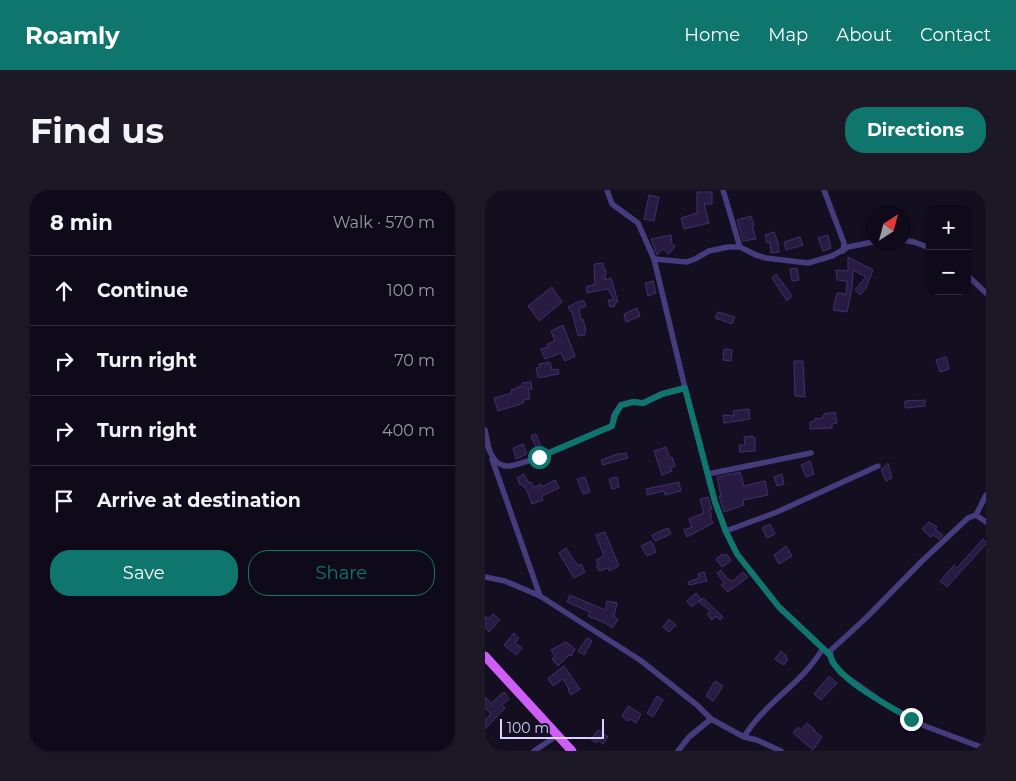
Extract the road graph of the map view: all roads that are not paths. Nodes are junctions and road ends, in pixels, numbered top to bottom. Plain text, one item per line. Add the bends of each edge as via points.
1 (607, 190) edge
2 (723, 190) edge
3 (824, 190) edge
4 (911, 241) edge
5 (866, 244) edge
6 (926, 246) edge
7 (740, 247) junction
8 (843, 251) junction
9 (654, 260) junction
10 (971, 280) edge
11 (986, 293) edge
12 (685, 388) junction
13 (485, 430) edge
14 (488, 447) junction
15 (811, 453) dead end
16 (878, 466) dead end
17 (708, 474) junction
18 (986, 495) edge
19 (976, 515) junction
20 (986, 522) edge
21 (726, 532) junction
22 (485, 577) edge
23 (540, 596) junction
24 (823, 648) junction
25 (830, 655) junction
26 (485, 656) edge
27 (711, 719) junction
28 (558, 735) junction
29 (744, 737) junction
30 (986, 749) edge
31 (534, 751) edge
32 (572, 751) edge
33 (678, 751) edge
34 (781, 751) edge

1 - 9 street via 612,204 637,223
2 - 7 street
3 - 8 street via 844,243
4 - 6 street
5 - 8 street
7 - 8 street via 767,258 808,263
7 - 9 street via 709,251 687,262
9 - 12 street
10 - 11 street
12 - 14 street via 643,403 621,405 612,426 519,464 500,464 494,460
12 - 17 street
13 - 14 street
14 - 23 street
15 - 17 street
16 - 21 street
17 - 21 street
18 - 19 street
19 - 20 street
19 - 25 street via 922,561 831,649
21 - 24 street via 737,554 779,607
22 - 23 street via 505,581
23 - 27 street via 640,660
24 - 25 street
24 - 29 street via 812,665 751,724
25 - 30 street via 841,673 885,704 925,726
26 - 28 main road
27 - 29 street
27 - 33 street
28 - 31 street
28 - 32 main road
29 - 34 street

